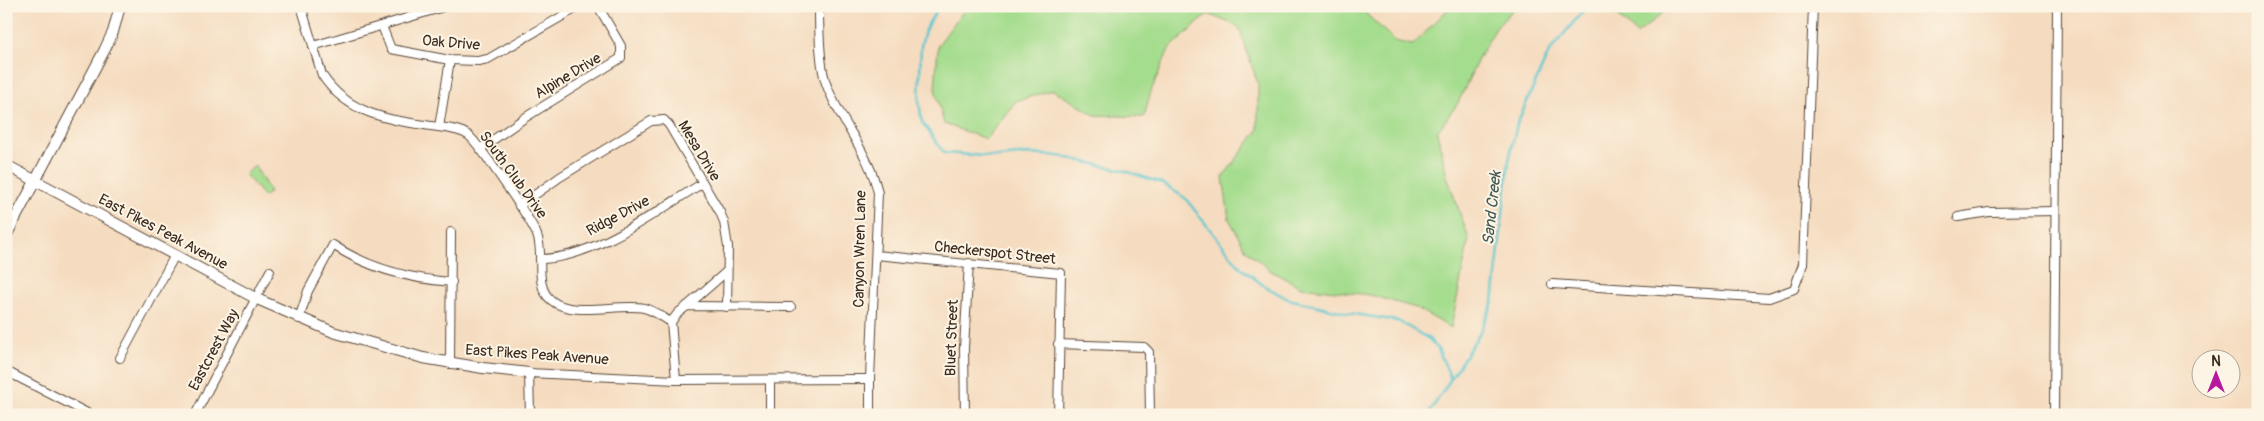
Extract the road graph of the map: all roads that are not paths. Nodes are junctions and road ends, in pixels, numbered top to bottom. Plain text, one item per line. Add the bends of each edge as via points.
1 (120, 6) edge
2 (301, 6) edge
3 (447, 6) edge
4 (580, 6) edge
5 (598, 6) edge
6 (819, 6) edge
7 (1813, 6) edge
8 (2056, 6) edge
9 (382, 26) junction
10 (313, 46) junction
11 (450, 60) junction
12 (439, 127) junction
13 (480, 149) junction
14 (6, 165) edge
15 (36, 180) junction
16 (703, 183) junction
17 (519, 206) junction
18 (2055, 211) junction
19 (1958, 217) dead end
20 (451, 232) dead end
21 (6, 236) edge
22 (174, 255) junction
23 (876, 255) junction
24 (540, 259) junction
25 (969, 263) junction
26 (270, 271) dead end
27 (726, 272) junction
28 (452, 282) junction
29 (1552, 284) dead end
30 (256, 299) junction
31 (550, 299) junction
32 (543, 305) dead end
33 (688, 306) junction
34 (727, 307) junction
35 (791, 307) dead end
36 (299, 319) junction
37 (671, 322) junction
38 (1058, 344) junction
39 (120, 358) dead end
40 (450, 364) junction
41 (7, 372) edge
42 (529, 372) junction
43 (870, 379) junction
44 (676, 380) junction
45 (770, 380) junction
46 (91, 415) edge
47 (195, 415) edge
48 (530, 415) edge
49 (770, 415) edge
50 (870, 415) edge
51 (965, 415) edge
52 (1058, 415) edge
53 (1150, 415) edge
54 (2054, 415) edge

1 - 15 street via 104,51
2 - 10 street, South Club Drive
3 - 9 street
4 - 11 street, Oak Drive via 493,57 478,62
5 - 13 street, Alpine Drive via 621,46 621,58
6 - 23 street, Canyon Wren Lane via 826,85 874,175 878,210
7 - 29 street via 1803,264 1794,289 1769,298
8 - 18 street
9 - 10 street
9 - 11 street, Oak Drive via 391,49
10 - 12 street, South Club Drive via 322,75 359,109 390,120
11 - 12 street
12 - 13 street, South Club Drive via 467,135
13 - 17 street, South Club Drive
14 - 15 street, East Pikes Peak Avenue
15 - 21 street
15 - 22 street, East Pikes Peak Avenue
16 - 17 street, Mesa Drive via 669,125 664,120 657,120 586,160
16 - 24 street, Ridge Drive via 610,239 563,257
16 - 27 street, Mesa Drive via 720,212 725,228 728,247
17 - 24 street, South Club Drive via 537,233
18 - 19 street via 1989,212
18 - 54 street
20 - 28 street
22 - 30 street, East Pikes Peak Avenue
22 - 39 street
23 - 25 street, Checkerspot Street
23 - 43 street, Canyon Wren Lane
24 - 31 street, South Club Drive via 542,283
25 - 38 street, Checkerspot Street via 1061,273
25 - 51 street, Bluet Street via 964,348
26 - 30 street, Eastcrest Way
27 - 33 street
27 - 34 street, Mesa Drive
28 - 36 street via 366,264 333,245 308,291
28 - 40 street
30 - 36 street, East Pikes Peak Avenue
30 - 47 street, Eastcrest Way
31 - 32 street
31 - 37 street via 566,307 645,308
33 - 34 street
33 - 37 street
34 - 35 street
36 - 40 street, East Pikes Peak Avenue via 367,344
37 - 44 street
38 - 52 street, Checkerspot Street
38 - 53 street via 1134,344 1144,347 1149,352
40 - 42 street, East Pikes Peak Avenue
41 - 46 street
42 - 44 street, East Pikes Peak Avenue
42 - 48 street
43 - 45 street, East Pikes Peak Avenue
43 - 50 street, Canyon Wren Lane
44 - 45 street, East Pikes Peak Avenue
45 - 49 street

